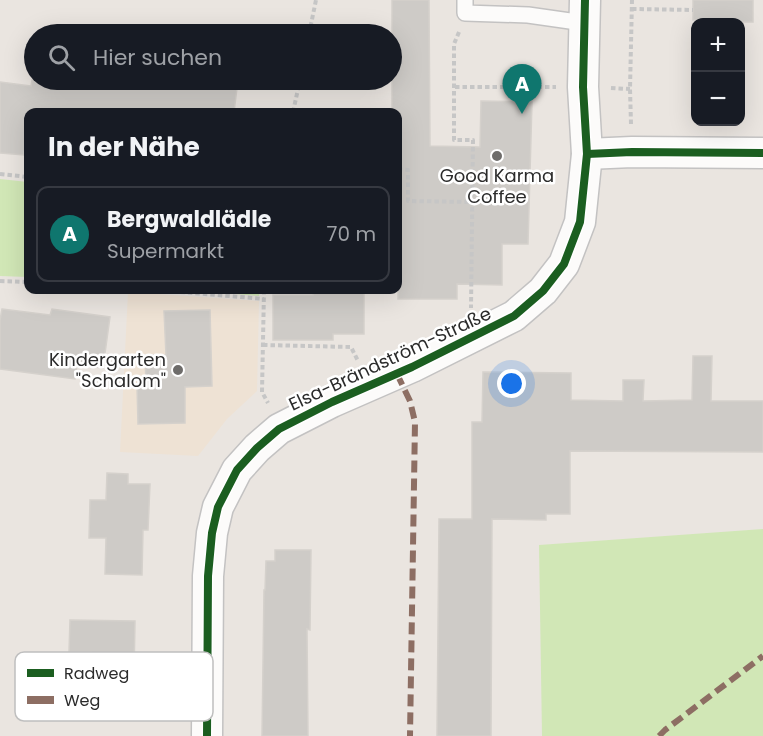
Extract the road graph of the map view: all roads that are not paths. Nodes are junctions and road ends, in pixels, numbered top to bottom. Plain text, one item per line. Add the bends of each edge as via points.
1 (465, 0) edge
2 (584, 12) edge
3 (763, 153) edge
4 (586, 154) junction
5 (208, 652) edge
6 (207, 721) edge
7 (207, 736) edge

1 - 2 lane via 465,13
2 - 4 street, Elsa-Brändström-Straße
3 - 4 street
4 - 5 street, Elsa-Brändström-Straße via 579,222 564,264 543,291 514,316 471,339 279,429 237,470 218,507 212,533
6 - 7 street, Elsa-Brändström-Straße

